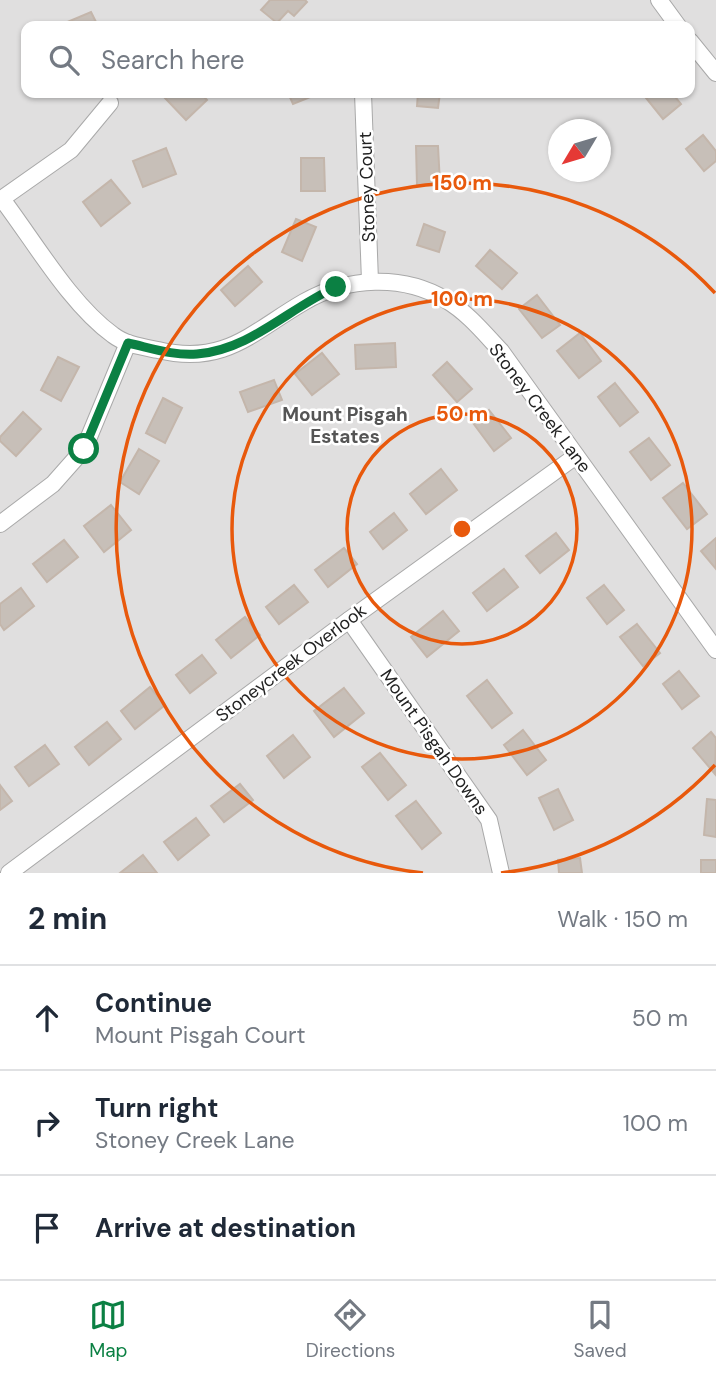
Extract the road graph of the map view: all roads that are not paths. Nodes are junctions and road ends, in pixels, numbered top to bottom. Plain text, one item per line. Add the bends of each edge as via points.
1 (659, 0) edge
2 (674, 21) edge
3 (695, 47) edge
4 (716, 73) edge
5 (363, 98) edge
6 (110, 103) dead end
7 (1, 199) edge
8 (370, 281) junction
9 (128, 343) junction
10 (576, 456) junction
11 (0, 524) edge
12 (349, 620) junction
13 (716, 650) edge
14 (9, 873) edge
15 (501, 873) edge

1 - 2 street
3 - 4 street
5 - 8 street, Stoney Court
6 - 7 street via 72,150
7 - 9 street, Stoney Creek Lane via 83,307 113,336
8 - 9 street, Stoney Creek Lane via 336,287 249,340 225,349 170,353
8 - 10 street, Stoney Creek Lane via 418,287 473,321
9 - 11 street via 84,449 53,484
10 - 12 street, Stoneycreek Overlook
10 - 13 street, Stoney Creek Lane
12 - 14 street, Stoneycreek Overlook
12 - 15 street, Mount Pisgah Downs via 489,820

